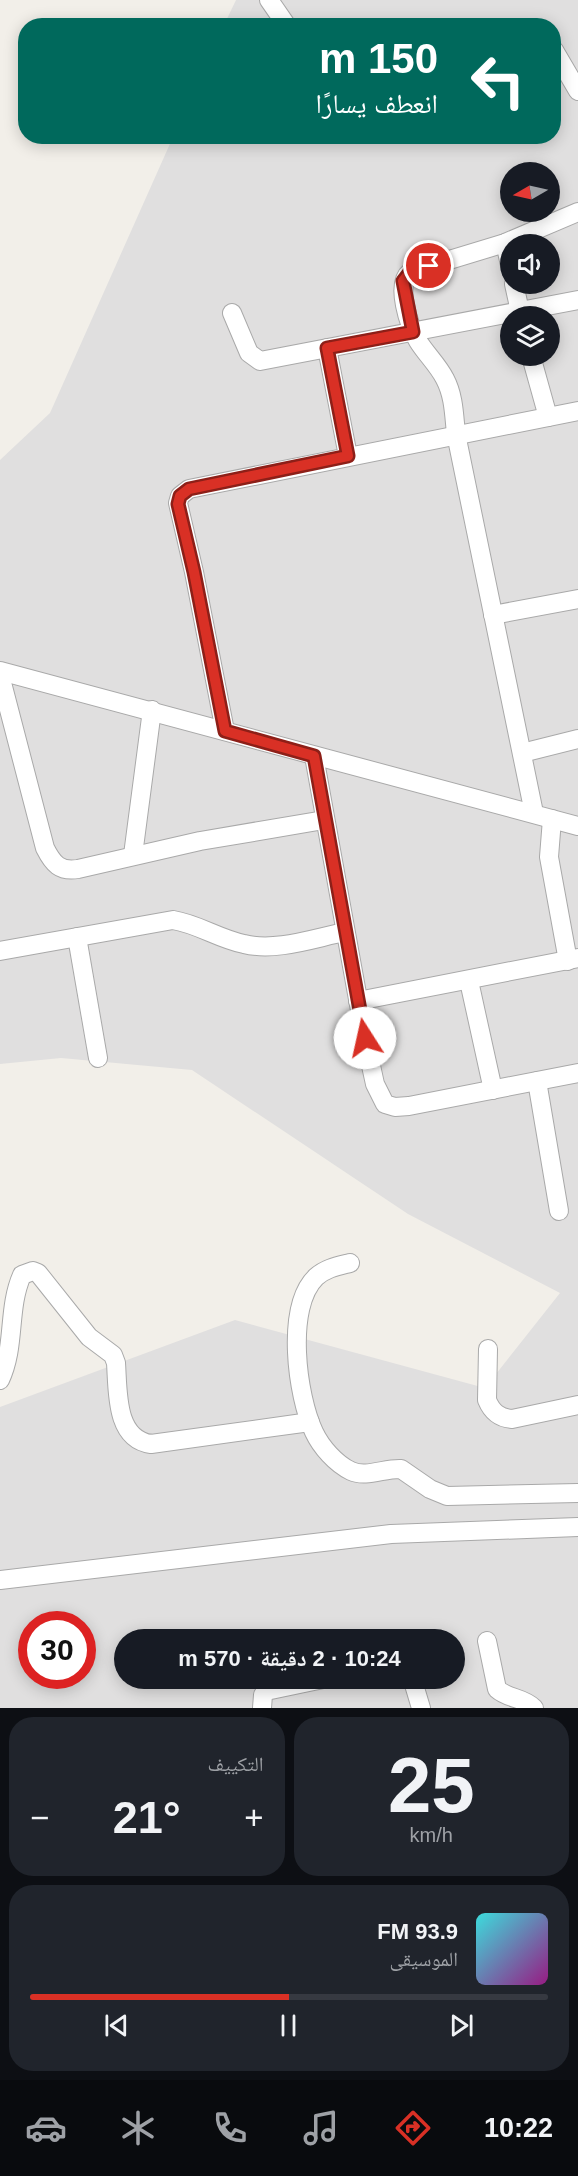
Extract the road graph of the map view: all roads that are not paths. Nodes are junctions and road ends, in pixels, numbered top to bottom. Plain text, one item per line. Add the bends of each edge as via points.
1 (269, 0) edge
2 (281, 18) edge
3 (561, 62) edge
4 (578, 91) edge
5 (578, 212) edge
6 (526, 234) edge
7 (500, 245) edge
8 (578, 300) edge
9 (553, 306) edge
10 (232, 313) dead end
11 (500, 317) edge
12 (413, 332) junction
13 (327, 348) junction
14 (534, 366) edge
15 (578, 411) edge
16 (548, 417) junction
17 (456, 434) junction
18 (348, 456) junction
19 (578, 599) edge
20 (493, 615) junction
21 (0, 671) edge
22 (0, 675) edge
23 (152, 710) junction
24 (225, 731) junction
25 (578, 739) edge
26 (522, 753) junction
27 (314, 756) junction
28 (534, 813) junction
29 (552, 819) junction
30 (324, 820) junction
31 (578, 825) edge
32 (133, 855) junction
33 (345, 932) junction
34 (77, 938) junction
35 (0, 951) edge
36 (573, 960) edge
37 (469, 981) junction
38 (358, 1001) junction
39 (98, 1058) dead end
40 (578, 1073) edge
41 (537, 1081) junction
42 (493, 1090) junction
43 (559, 1211) dead end
44 (350, 1263) dead end
45 (488, 1349) dead end
46 (0, 1380) edge
47 (578, 1405) edge
48 (310, 1422) junction
49 (578, 1493) edge
50 (578, 1527) edge
51 (0, 1580) edge
52 (487, 1641) dead end
53 (271, 1689) edge
54 (415, 1689) edge
55 (262, 1708) edge
56 (421, 1708) edge
57 (534, 1708) edge

1 - 2 street
3 - 4 street
5 - 6 street
7 - 12 street via 405,276 402,287
8 - 9 street
10 - 13 street via 255,360
11 - 12 street
12 - 13 street
12 - 17 street via 445,378
13 - 18 street
14 - 16 street
15 - 16 street
16 - 17 street
17 - 18 street
17 - 20 street
18 - 24 street via 189,489 179,499
19 - 20 street
20 - 26 street
21 - 23 street
22 - 32 street via 51,860 67,871
23 - 24 street
23 - 32 street
24 - 27 street
25 - 26 street
26 - 28 street
27 - 28 street
27 - 30 street
28 - 29 street
29 - 31 street
29 - 36 street via 549,857
30 - 32 street
30 - 33 street
33 - 34 street via 255,946 173,920
33 - 38 street
34 - 35 street
34 - 39 street
36 - 37 street
37 - 38 street
37 - 42 street
38 - 42 street via 375,1084 385,1104 410,1106
40 - 41 street
41 - 42 street
41 - 43 street
44 - 48 street via 329,1268 316,1277 304,1300 297,1329 297,1359
45 - 47 street via 487,1400 503,1419
46 - 48 street via 10,1356 13,1301 22,1275 33,1271 89,1337 112,1355 122,1418 129,1433 140,1442 151,1444
48 - 49 street via 323,1446 340,1465 354,1472 401,1469 430,1489 459,1497
50 - 51 street via 391,1534
52 - 57 street via 497,1689 526,1700
53 - 55 street via 262,1695
54 - 56 street

